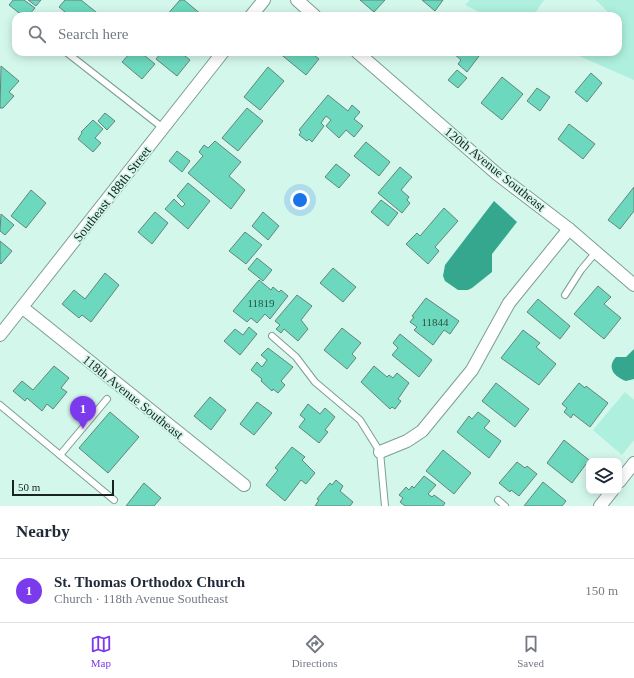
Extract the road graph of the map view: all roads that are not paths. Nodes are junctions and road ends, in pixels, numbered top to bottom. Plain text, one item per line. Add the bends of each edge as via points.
1 (264, 0) edge
2 (297, 0) edge
3 (254, 12) edge
4 (310, 12) edge
5 (71, 56) edge
6 (220, 56) edge
7 (362, 56) edge
8 (163, 128) junction
9 (569, 229) junction
10 (596, 252) junction
11 (634, 285) edge
12 (565, 296) dead end
13 (23, 308) junction
14 (0, 335) edge
15 (272, 336) dead end
16 (106, 399) dead end
17 (0, 405) edge
18 (380, 452) junction
19 (60, 455) junction
20 (634, 464) edge
21 (622, 478) edge
22 (244, 486) dead end
23 (610, 494) edge
24 (114, 500) dead end
25 (498, 500) dead end
26 (385, 506) edge
27 (505, 506) edge
28 (600, 506) edge

1 - 3 street
2 - 4 street
5 - 8 lane
6 - 8 street, Southeast 188th Street
7 - 9 street, 120th Avenue Southeast via 497,174
8 - 13 street, Southeast 188th Street
9 - 10 street, 120th Avenue Southeast
9 - 18 street via 509,303 472,370 422,431 407,441
10 - 11 street, 120th Avenue Southeast
10 - 12 lane
13 - 14 street, Southeast 188th Street
13 - 22 street, 118th Avenue Southeast
15 - 18 lane via 296,357 315,382 360,420
16 - 19 lane
17 - 19 lane
18 - 26 lane
19 - 24 lane
20 - 21 street
23 - 28 street
25 - 27 lane

